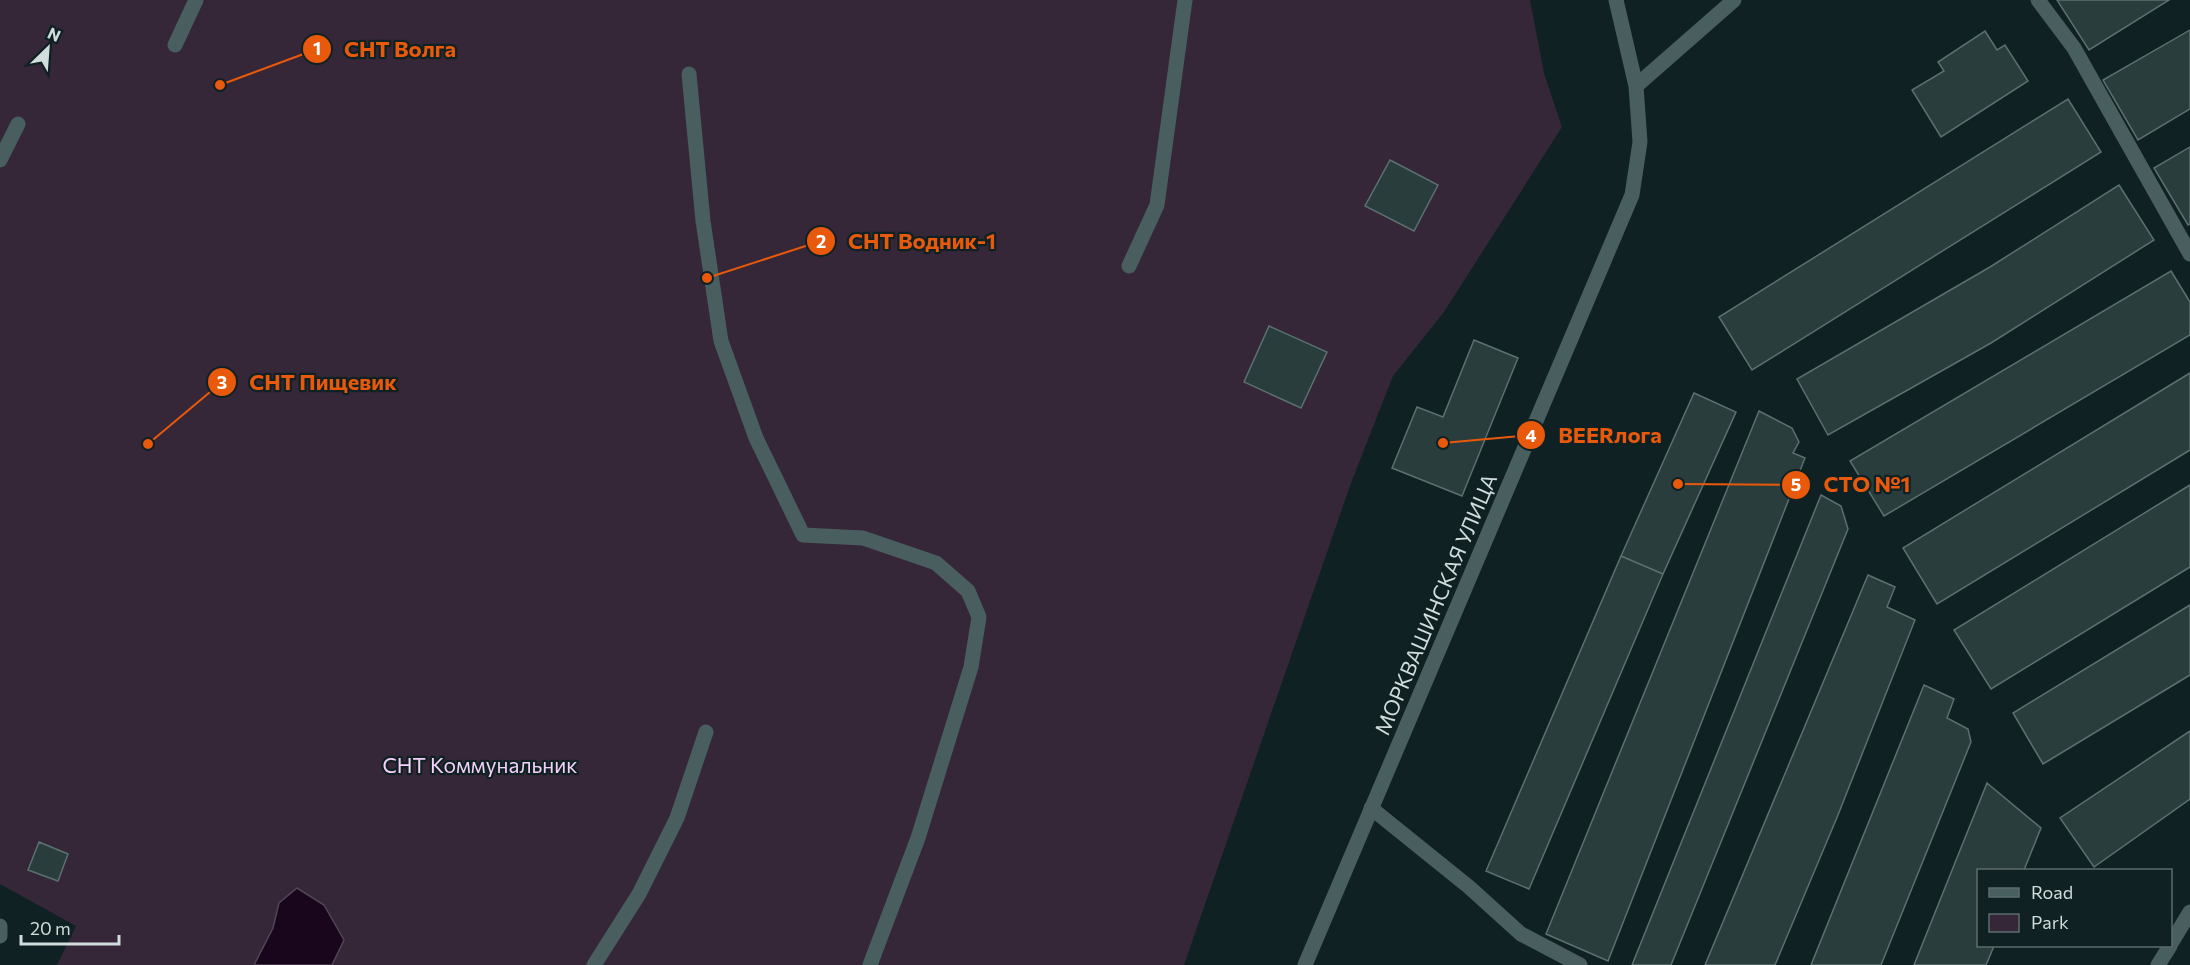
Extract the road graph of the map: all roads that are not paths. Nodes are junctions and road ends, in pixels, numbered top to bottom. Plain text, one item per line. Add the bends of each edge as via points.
1 (196, 0) edge
2 (1185, 0) edge
3 (1616, 0) edge
4 (1734, 0) edge
5 (2038, 0) edge
6 (175, 45) dead end
7 (689, 74) dead end
8 (1636, 86) junction
9 (18, 124) dead end
10 (0, 160) edge
11 (2190, 254) edge
12 (1129, 266) dead end
13 (706, 732) dead end
14 (1371, 808) junction
15 (2190, 912) edge
16 (2172, 942) edge
17 (2169, 947) edge
18 (594, 965) edge
19 (870, 965) edge
20 (1305, 965) edge
21 (1580, 965) edge
22 (2158, 965) edge

1 - 6 street
2 - 12 street via 1157,205
3 - 8 street, МОРКВАШИНСКАЯ УЛИЦА
4 - 8 street
5 - 11 street via 2074,48
7 - 19 street via 703,221 721,341 756,438 803,535 862,538 936,563 968,591 979,617 971,667 922,827
8 - 14 street, МОРКВАШИНСКАЯ УЛИЦА via 1640,142 1632,195
9 - 10 street
13 - 18 street via 677,818 639,894
14 - 20 street, МОРКВАШИНСКАЯ УЛИЦА
14 - 21 street via 1521,934
15 - 16 street
17 - 22 street

